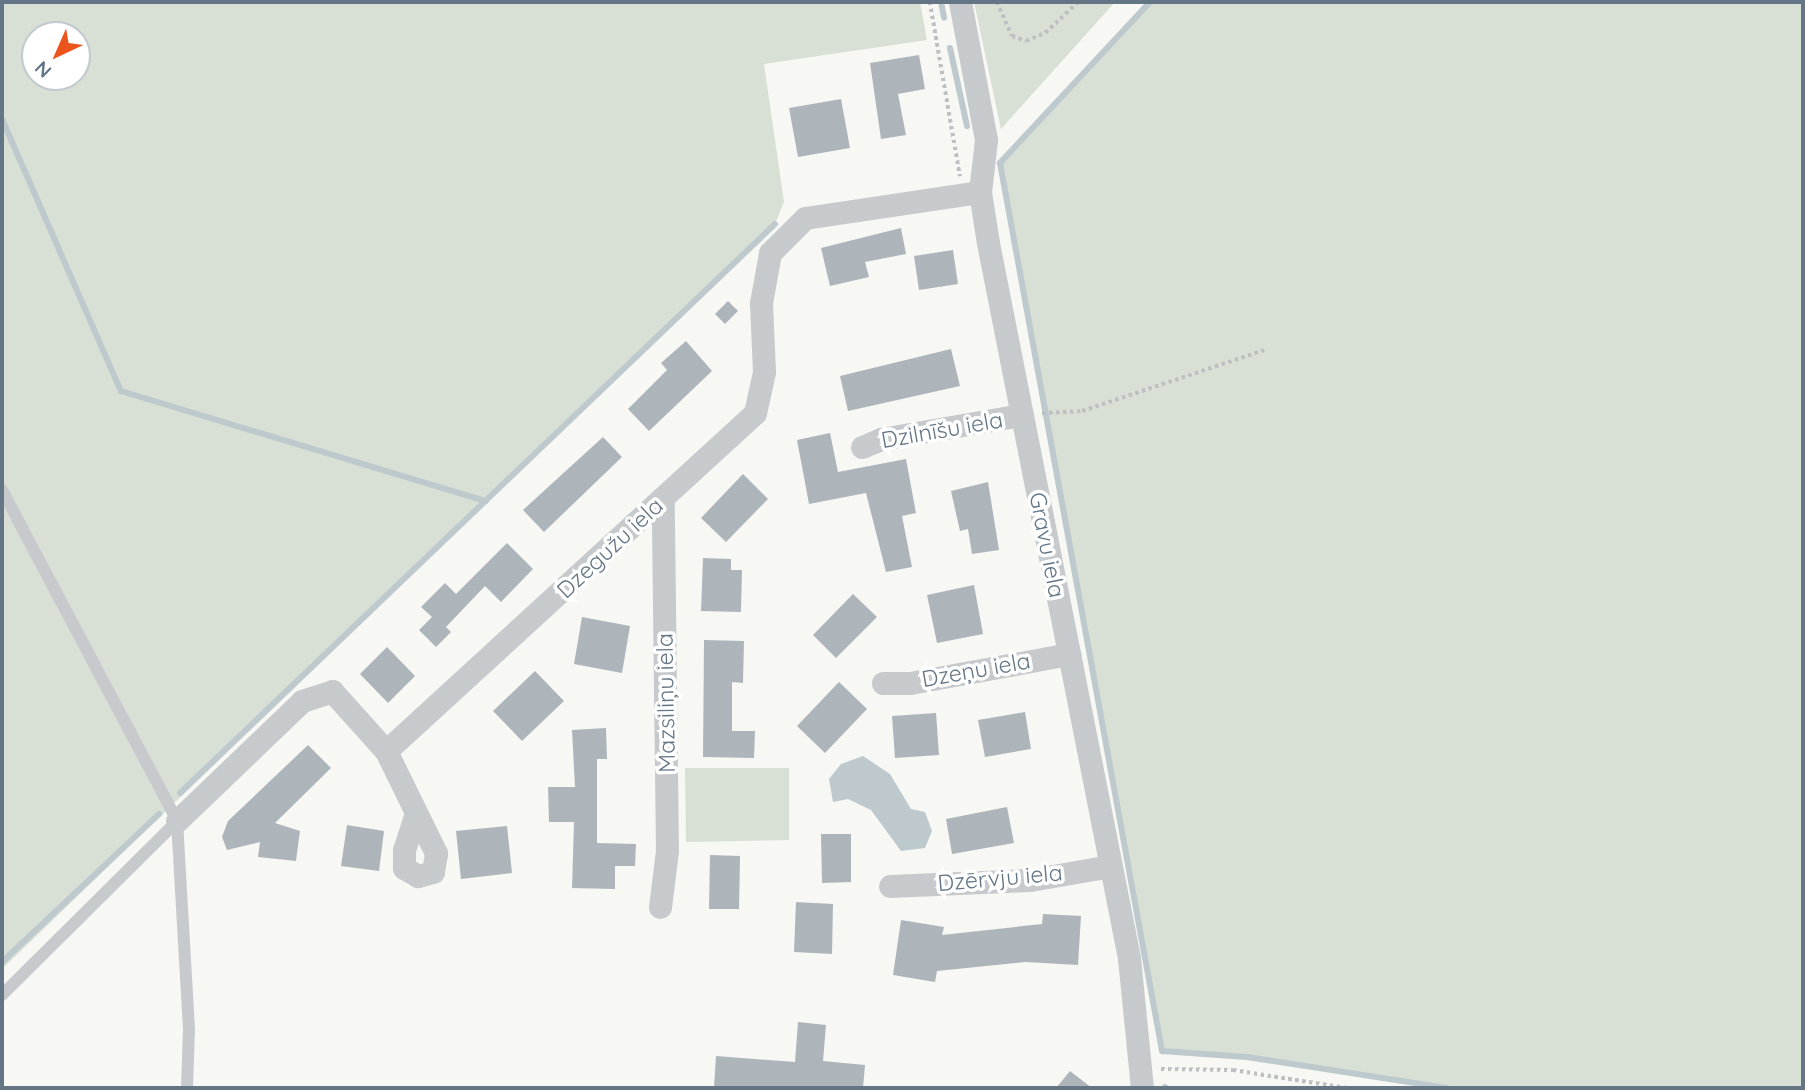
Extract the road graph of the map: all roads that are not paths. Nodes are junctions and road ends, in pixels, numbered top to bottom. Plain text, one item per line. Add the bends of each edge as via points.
1 (960, 2) edge
2 (980, 192) junction
3 (1022, 415) junction
4 (862, 447) dead end
5 (2, 491) edge
6 (663, 499) junction
7 (1069, 654) junction
8 (883, 683) dead end
9 (386, 751) junction
10 (416, 813) dead end
11 (177, 821) junction
12 (1110, 866) junction
13 (890, 887) dead end
14 (660, 907) dead end
15 (2, 995) edge
16 (1142, 1078) edge
17 (187, 1088) edge

1 - 2 street, Gravu iela via 986,140
2 - 3 street, Gravu iela
2 - 6 street, Dzegužu iela via 805,218 770,253 761,303 764,372 755,413
3 - 4 street, Dzilnīšu iela via 881,439
3 - 7 street, Gravu iela
5 - 11 lane
6 - 9 street, Dzegužu iela
6 - 14 street, Mazsiliņu iela via 667,850
7 - 8 street, Dzeņu iela via 910,683
7 - 12 street, Gravu iela
9 - 10 street
9 - 11 street via 332,691 302,701
11 - 15 lane
11 - 17 lane via 189,1028
12 - 13 street, Dzērvju iela via 1030,880
12 - 16 street, Gravu iela via 1129,958

